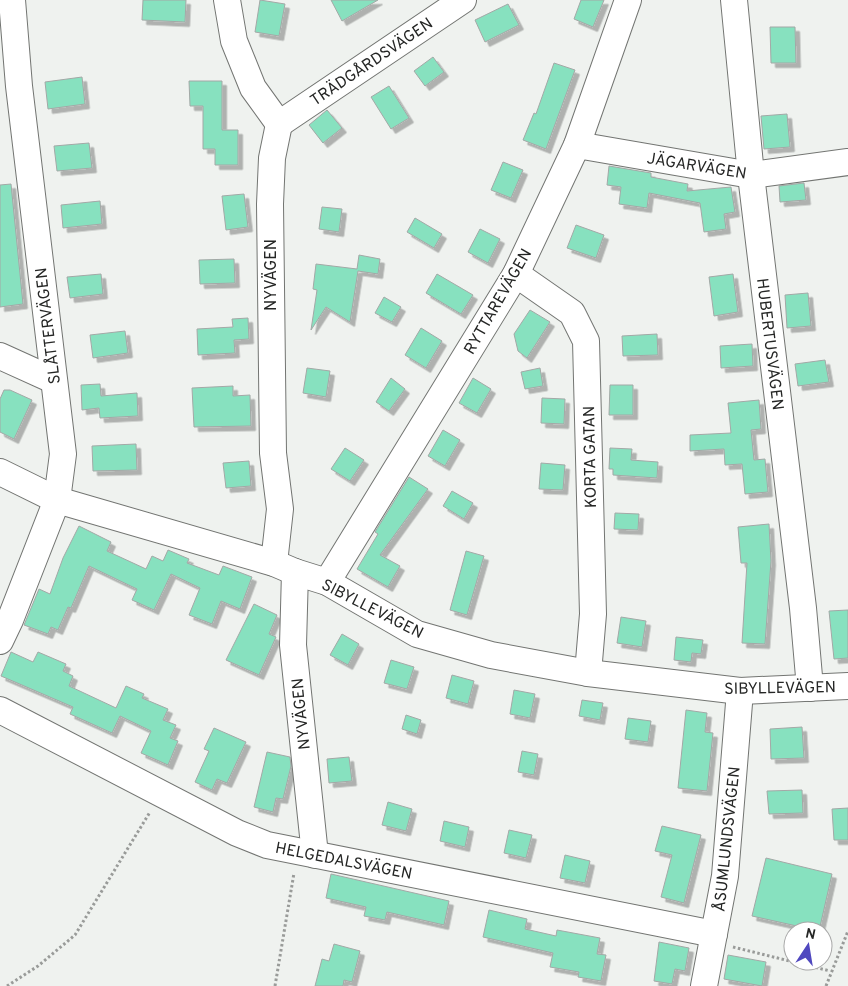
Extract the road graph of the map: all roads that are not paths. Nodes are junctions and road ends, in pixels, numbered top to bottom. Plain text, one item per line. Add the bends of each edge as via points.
1 (12, 0) edge
2 (227, 0) edge
3 (463, 0) edge
4 (628, 0) edge
5 (734, 0) edge
6 (10, 86) edge
7 (279, 124) junction
8 (577, 145) junction
9 (848, 162) edge
10 (751, 175) junction
11 (516, 274) junction
12 (0, 356) edge
13 (53, 380) junction
14 (0, 472) edge
15 (58, 500) junction
16 (284, 568) junction
17 (327, 582) junction
18 (3, 625) edge
19 (588, 673) junction
20 (848, 686) edge
21 (810, 688) junction
22 (740, 691) junction
23 (0, 710) edge
24 (306, 853) junction
25 (714, 938) junction
26 (704, 986) edge

1 - 6 street, SLÅTTERVÄGEN
2 - 7 street via 234,41 253,88
3 - 7 street, TRÄDGÅRDSVÄGEN
4 - 8 street, RYTTAREVÄGEN
5 - 10 street, HUBERTUSVÄGEN
6 - 13 street, SLÅTTERVÄGEN
7 - 16 street, NYVÄGEN via 272,158 270,204 273,453
8 - 10 street, JÄGARVÄGEN
8 - 11 street, RYTTAREVÄGEN
9 - 10 street, JÄGARVÄGEN
10 - 21 street, HUBERTUSVÄGEN via 804,608
11 - 17 street, RYTTAREVÄGEN
11 - 19 street, KORTA GATAN via 572,313 586,341 593,614
12 - 13 street
13 - 15 street, SLÅTTERVÄGEN via 63,454
14 - 15 street, SIBYLLEVÄGEN
15 - 16 street, SIBYLLEVÄGEN
15 - 18 street, SLÅTTERVÄGEN
16 - 17 street, SIBYLLEVÄGEN
16 - 24 street, NYVÄGEN via 293,645
17 - 19 street, SIBYLLEVÄGEN via 417,634 491,655
19 - 22 street, SIBYLLEVÄGEN
20 - 21 street, SIBYLLEVÄGEN
21 - 22 street, SIBYLLEVÄGEN
22 - 25 street, ÅSUMLUNDSVÄGEN via 725,876
23 - 24 street, HELGEDALSVÄGEN via 237,833 267,845
24 - 25 street, HELGEDALSVÄGEN
25 - 26 street, ÅSUMLUNDSVÄGEN

